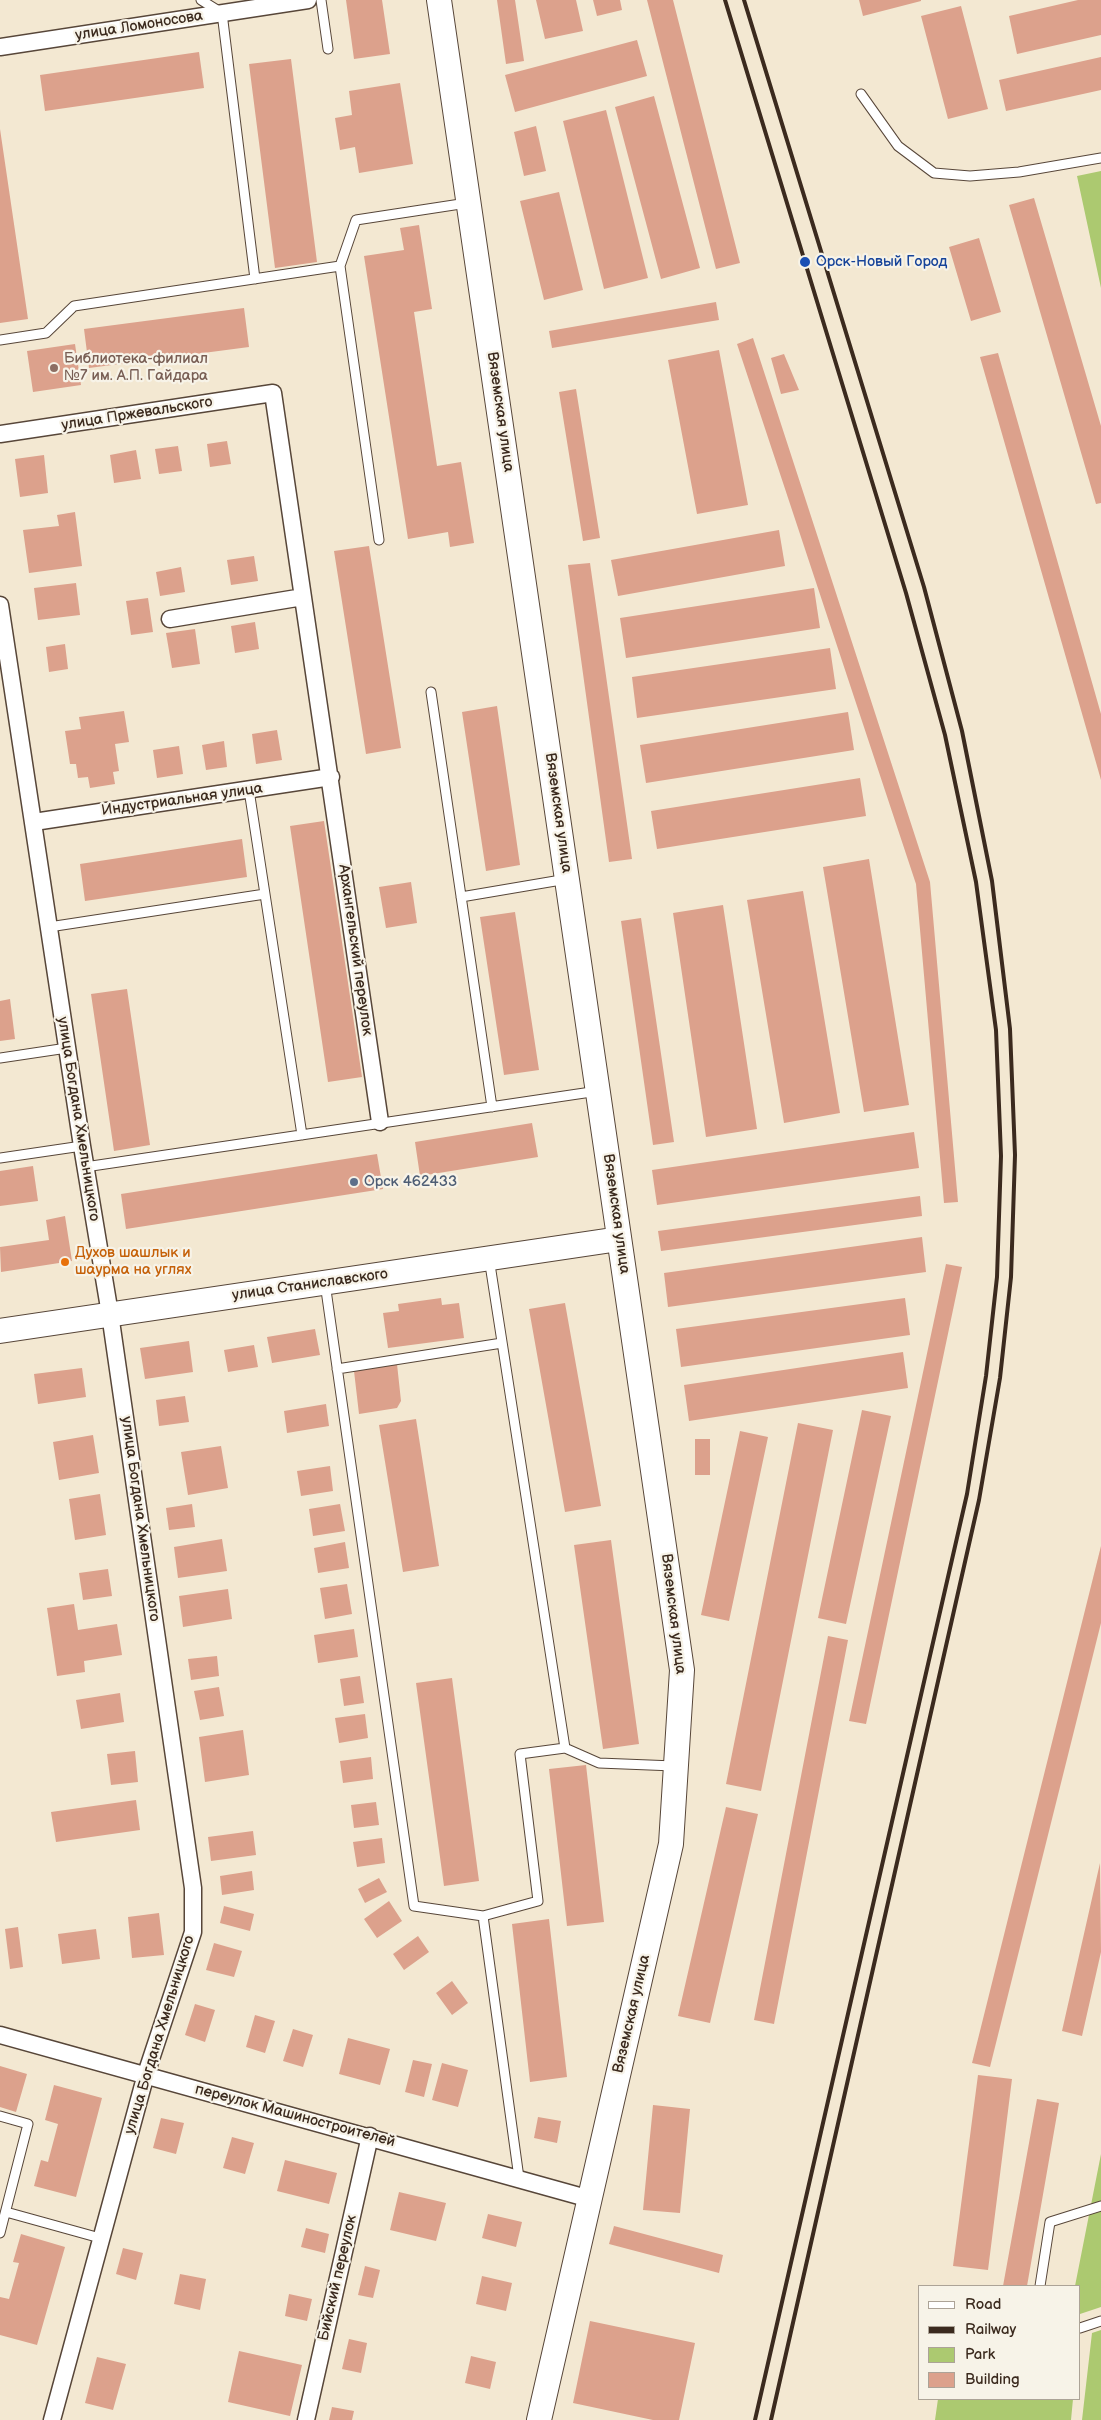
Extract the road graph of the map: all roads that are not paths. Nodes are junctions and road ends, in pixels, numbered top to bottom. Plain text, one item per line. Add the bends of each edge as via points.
1 (201, 0) edge
2 (308, 0) edge
3 (321, 0) edge
4 (439, 0) edge
5 (222, 13) junction
6 (0, 47) edge
7 (328, 49) dead end
8 (861, 94) dead end
9 (1101, 158) edge
10 (470, 202) junction
11 (340, 266) junction
12 (254, 279) junction
13 (0, 340) edge
14 (273, 393) joint
15 (0, 434) edge
16 (379, 540) dead end
17 (303, 597) junction
18 (0, 605) edge
19 (170, 619) dead end
20 (431, 692) dead end
21 (330, 777) junction
22 (249, 790) junction
23 (34, 822) junction
24 (567, 879) junction
25 (265, 894) junction
26 (461, 897) junction
27 (49, 927) junction
28 (67, 1048) junction
29 (0, 1058) edge
30 (598, 1091) junction
31 (492, 1107) junction
32 (380, 1122) junction
33 (302, 1135) junction
34 (82, 1146) junction
35 (0, 1158) edge
36 (85, 1167) junction
37 (619, 1239) junction
38 (489, 1258) junction
39 (325, 1282) junction
40 (110, 1314) junction
41 (0, 1331) edge
42 (502, 1343) junction
43 (337, 1369) junction
44 (566, 1748) junction
45 (676, 1766) junction
46 (483, 1916) junction
47 (0, 2035) edge
48 (146, 2074) junction
49 (0, 2116) edge
50 (370, 2136) junction
51 (519, 2178) junction
52 (590, 2199) junction
53 (1101, 2206) edge
54 (6, 2212) junction
55 (0, 2233) edge
56 (100, 2238) junction
57 (1040, 2285) edge
58 (1101, 2321) edge
59 (1081, 2328) edge
60 (52, 2420) edge
61 (306, 2420) edge
62 (539, 2420) edge

1 - 5 lane
2 - 5 street, улица Ломоносова
3 - 7 lane
4 - 10 main road, Вяземская улица
5 - 6 street, улица Ломоносова
5 - 12 lane
8 - 9 lane via 898,146 934,173 970,176 1019,172
10 - 11 lane via 356,220
10 - 24 main road, Вяземская улица
11 - 12 lane
11 - 16 lane
12 - 13 lane via 74,306 46,333
14 - 15 street, улица Пржевальского
14 - 17 street, Архангельский переулок
17 - 19 street
17 - 21 street, Архангельский переулок
18 - 23 street, улица Богдана Хмельницкого
20 - 26 lane
21 - 22 street, Индустриальная улица
21 - 32 street, Архангельский переулок
22 - 23 street, Индустриальная улица
22 - 25 lane
23 - 27 street, улица Богдана Хмельницкого
24 - 26 lane
24 - 30 main road, Вяземская улица
25 - 27 lane
25 - 33 lane
26 - 31 lane
27 - 28 street, улица Богдана Хмельницкого
28 - 29 lane
28 - 34 street, улица Богдана Хмельницкого
30 - 31 lane
30 - 37 main road, Вяземская улица
31 - 32 lane
32 - 33 lane
33 - 36 lane
34 - 35 lane
34 - 36 street, улица Богдана Хмельницкого
36 - 40 street, улица Богдана Хмельницкого
37 - 38 main road, улица Станиславского
37 - 45 main road, Вяземская улица via 682,1670
38 - 39 main road, улица Станиславского
38 - 42 lane
39 - 40 main road, улица Станиславского
39 - 43 lane
40 - 41 main road, улица Станиславского
40 - 48 street, улица Богдана Хмельницкого via 193,1888 193,1932
42 - 43 lane
42 - 44 lane
43 - 46 lane via 414,1906
44 - 45 lane via 599,1763
44 - 46 lane via 520,1754 538,1901
45 - 52 main road, Вяземская улица via 671,1844
46 - 51 lane
47 - 48 street, переулок Машиностроителей
48 - 50 street, переулок Машиностроителей
48 - 56 street, улица Богдана Хмельницкого
49 - 54 lane via 28,2124
50 - 51 street, переулок Машиностроителей
50 - 61 street, Бийский переулок
51 - 52 street, переулок Машиностроителей
52 - 62 main road, Вяземская улица
53 - 57 lane via 1050,2222
54 - 55 lane
54 - 56 lane
56 - 60 street, улица Богдана Хмельницкого
58 - 59 lane

